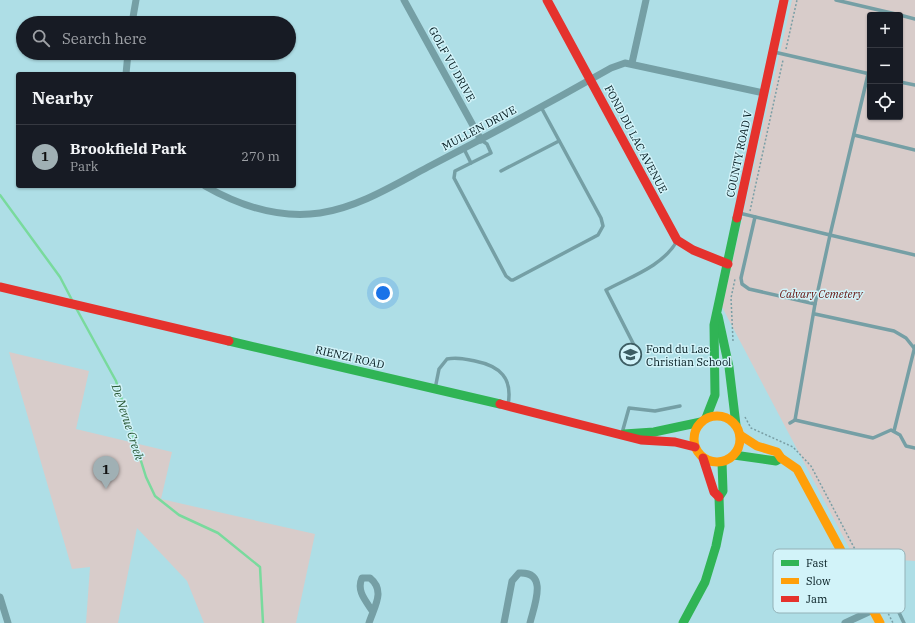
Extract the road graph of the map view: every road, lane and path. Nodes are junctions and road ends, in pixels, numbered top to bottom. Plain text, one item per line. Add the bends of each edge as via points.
1 (136, 0) edge
2 (404, 0) edge
3 (547, 0) edge
4 (646, 0) edge
5 (784, 0) edge
6 (836, 0) edge
7 (879, 12) edge
8 (133, 16) edge
9 (903, 16) edge
10 (915, 19) edge
11 (773, 52) junction
12 (127, 60) edge
13 (632, 63) junction
14 (126, 72) edge
15 (867, 74) edge
16 (590, 80) junction
17 (867, 82) edge
18 (903, 83) edge
19 (915, 85) edge
20 (764, 93) junction
21 (541, 107) junction
22 (854, 135) junction
23 (481, 140) junction
24 (559, 141) junction
25 (464, 148) junction
26 (915, 150) edge
27 (471, 163) junction
28 (501, 171) dead end
29 (208, 188) edge
30 (738, 213) junction
31 (756, 217) junction
32 (830, 235) junction
33 (677, 240) junction
34 (915, 255) edge
35 (728, 264) junction
36 (0, 287) edge
37 (815, 304) junction
38 (717, 314) junction
39 (815, 314) junction
40 (635, 347) dead end
41 (914, 347) edge
42 (435, 389) junction
43 (508, 406) junction
44 (680, 406) dead end
45 (704, 420) junction
46 (795, 420) junction
47 (790, 422) dead end
48 (736, 425) junction
49 (894, 431) junction
50 (622, 434) junction
51 (760, 434) dead end
52 (740, 435) junction
53 (694, 447) junction
54 (915, 448) edge
55 (734, 455) junction
56 (703, 458) junction
57 (781, 458) junction
58 (722, 462) junction
59 (719, 497) junction
60 (840, 549) edge
61 (854, 549) edge
62 (0, 597) edge
63 (373, 612) dead end
64 (867, 613) edge
65 (875, 613) edge
66 (888, 613) edge
67 (899, 613) edge
68 (8, 623) edge
69 (369, 623) edge
70 (504, 623) edge
71 (530, 623) edge
72 (684, 623) edge
73 (845, 623) edge
74 (880, 623) edge
75 (893, 623) edge
76 (904, 623) edge

1 - 8 street
2 - 23 street, GOLF VU DRIVE
3 - 16 main road, FOND DU LAC AVENUE
4 - 13 street
5 - 11 main road, COUNTY ROAD V
6 - 7 lane
9 - 10 lane
11 - 15 lane
11 - 20 main road, COUNTY ROAD V
12 - 14 street
13 - 16 street, MULLEN DRIVE via 611,68
13 - 20 street, MULLEN DRIVE
16 - 21 street, MULLEN DRIVE
16 - 33 main road, FOND DU LAC AVENUE
17 - 22 lane
18 - 19 lane
20 - 30 main road, COUNTY ROAD V
21 - 23 street, MULLEN DRIVE
21 - 24 lane
22 - 26 lane
22 - 32 lane
23 - 25 street, MULLEN DRIVE
23 - 27 lane via 487,144 491,153
24 - 27 lane via 601,218 602,229 595,237 513,280 506,276 454,178 456,171
24 - 28 lane
25 - 27 lane
25 - 29 street, MULLEN DRIVE via 372,196 339,209 318,213 289,214 248,207
30 - 31 lane
30 - 35 main road, COUNTY ROAD V
31 - 32 lane
31 - 37 lane via 741,276 742,284 749,289
32 - 34 lane
32 - 37 lane
33 - 35 main road via 693,250
33 - 40 lane via 672,250 657,262 606,290
35 - 38 main road, COUNTY ROAD V
36 - 42 main road, RIENZI ROAD
37 - 39 lane
38 - 45 main road via 712,330 716,391 714,402
38 - 48 main road via 729,367
39 - 41 lane via 894,331 906,338
39 - 46 lane
41 - 49 lane
42 - 43 main road, RIENZI ROAD
42 - 43 lane via 439,369 447,359 457,357 490,364 501,372 508,384
43 - 50 main road, RIENZI ROAD
44 - 50 lane via 655,411 629,408
45 - 48 main road via 719,416
45 - 50 main road via 654,432
45 - 53 main road via 694,433
46 - 47 lane
46 - 49 lane via 873,438 889,430
48 - 52 main road
49 - 54 lane via 900,435 906,446
50 - 53 main road, RIENZI ROAD via 641,440 675,442
51 - 61 path via 793,447 811,466
52 - 55 main road via 740,444
52 - 57 main road via 757,446 777,452
53 - 56 main road
55 - 57 main road via 776,461
55 - 58 main road
56 - 58 main road
56 - 59 main road via 714,492
57 - 60 main road via 797,469
58 - 59 main road via 723,491
59 - 72 main road via 720,526 713,558 702,589
62 - 68 street
63 - 69 street
64 - 73 street
65 - 74 main road
66 - 75 path
67 - 76 lane
70 - 71 street via 512,581 520,573 528,572 535,577 538,586

